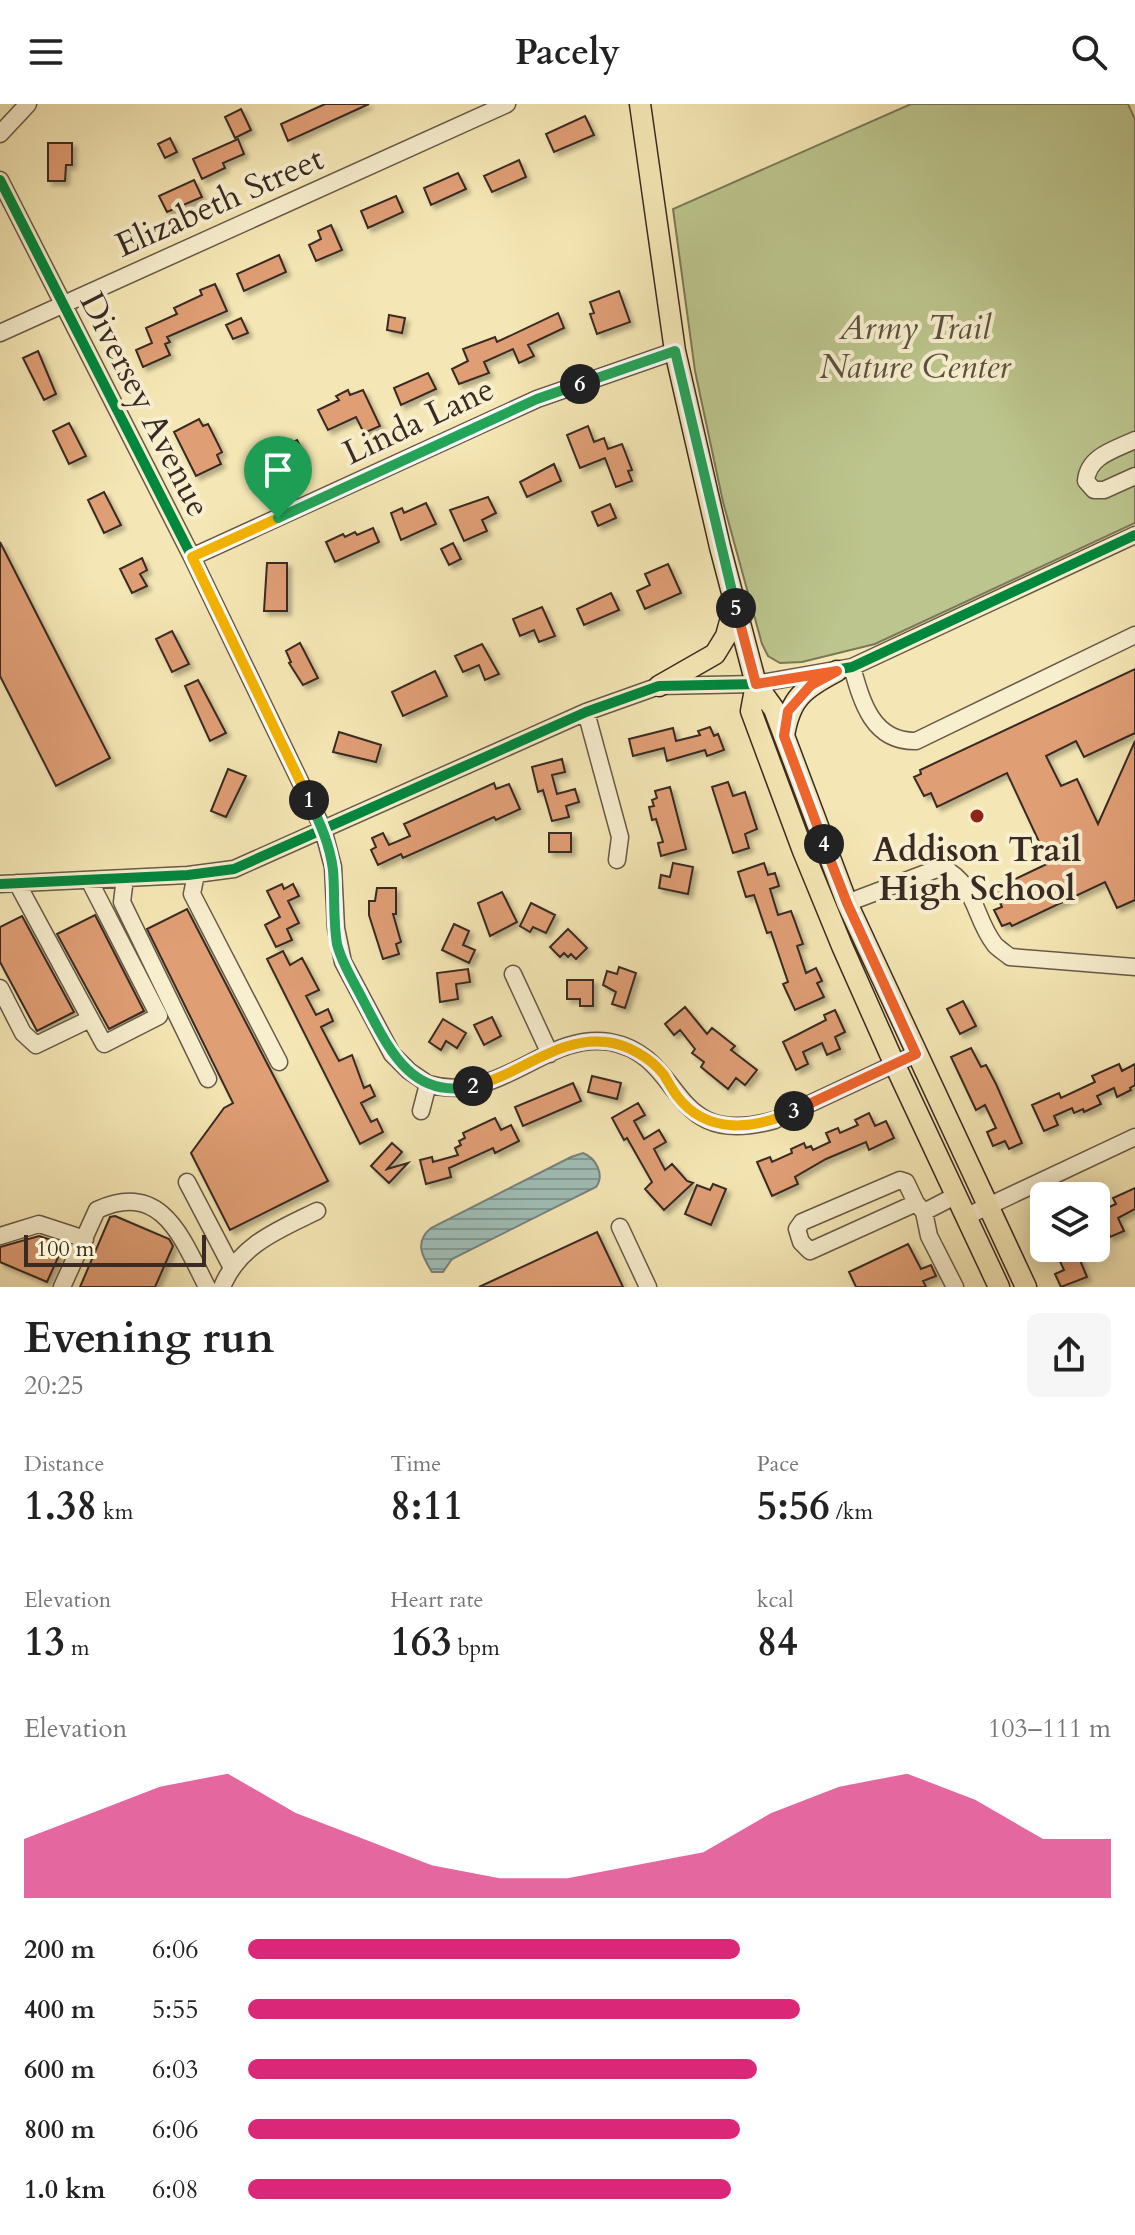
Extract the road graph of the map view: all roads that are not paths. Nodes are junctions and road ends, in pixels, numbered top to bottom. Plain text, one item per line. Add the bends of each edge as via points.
1 (28, 104) edge
2 (507, 104) edge
3 (640, 104) edge
4 (0, 134) edge
5 (0, 180) edge
6 (64, 303) junction
7 (0, 333) edge
8 (675, 351) junction
9 (1135, 440) edge
10 (1135, 476) edge
11 (1135, 535) edge
12 (192, 557) junction
13 (735, 603) junction
14 (1135, 635) edge
15 (844, 669) junction
16 (756, 684) junction
17 (659, 686) junction
18 (586, 712) junction
19 (784, 736) junction
20 (329, 826) junction
21 (617, 860) dead end
22 (196, 874) junction
23 (125, 878) junction
24 (89, 880) junction
25 (8, 883) edge
26 (837, 906) junction
27 (1135, 967) edge
28 (513, 974) dead end
29 (0, 988) edge
30 (90, 1019) junction
31 (550, 1054) junction
32 (916, 1054) junction
33 (279, 1062) dead end
34 (894, 1063) junction
35 (208, 1079) dead end
36 (428, 1084) junction
37 (421, 1111) dead end
38 (1135, 1137) edge
39 (187, 1182) dead end
40 (955, 1196) junction
41 (987, 1207) junction
42 (920, 1208) junction
43 (317, 1211) dead end
44 (965, 1217) junction
45 (620, 1227) dead end
46 (0, 1236) edge
47 (85, 1239) junction
48 (231, 1266) junction
49 (62, 1287) edge
50 (207, 1287) edge
51 (222, 1287) edge
52 (648, 1287) edge
53 (955, 1287) edge
54 (999, 1287) edge
55 (1026, 1287) edge

1 - 4 street
2 - 6 street, Elizabeth Street
3 - 8 main road
5 - 6 street, Diversey Avenue
6 - 7 street, Elizabeth Street
6 - 12 street, Diversey Avenue
8 - 12 street, Linda Lane via 537,399
8 - 13 main road
9 - 10 street via 1094,460 1086,481 1094,490 1104,490
11 - 15 street
12 - 20 street, Diversey Avenue
13 - 16 main road
13 - 17 main road via 715,654
14 - 15 street via 916,741 887,736
15 - 16 street
15 - 19 main road via 811,685 788,711
16 - 17 street
16 - 19 main road
16 - 26 main road via 751,711
17 - 18 street
18 - 20 street
18 - 21 street via 620,837
19 - 26 main road
20 - 22 street via 234,869
20 - 36 street, Diversey Avenue via 343,962 392,1054
22 - 23 street
22 - 33 street via 192,894
23 - 24 street
23 - 35 street via 122,902
24 - 25 street
24 - 30 street via 159,1016 104,1044
25 - 30 street
26 - 27 street via 942,867 966,885 994,944 1010,957
26 - 32 main road
26 - 34 main road
28 - 31 street
29 - 30 street via 23,1033 36,1045
31 - 34 street via 592,1041 620,1045 652,1063 699,1116 740,1127 775,1120
31 - 36 street via 480,1085 445,1089
32 - 34 street
32 - 41 main road
34 - 40 main road
36 - 37 street
38 - 41 street
39 - 48 street
40 - 42 street
40 - 44 main road
41 - 44 street
41 - 55 main road
42 - 42 street via 810,1251 797,1229 802,1222 900,1180
42 - 53 street
43 - 48 street via 267,1236
44 - 54 main road
45 - 52 street
46 - 47 street via 39,1224
47 - 49 street
47 - 50 street via 97,1210 116,1201 146,1202 179,1231
48 - 51 street

